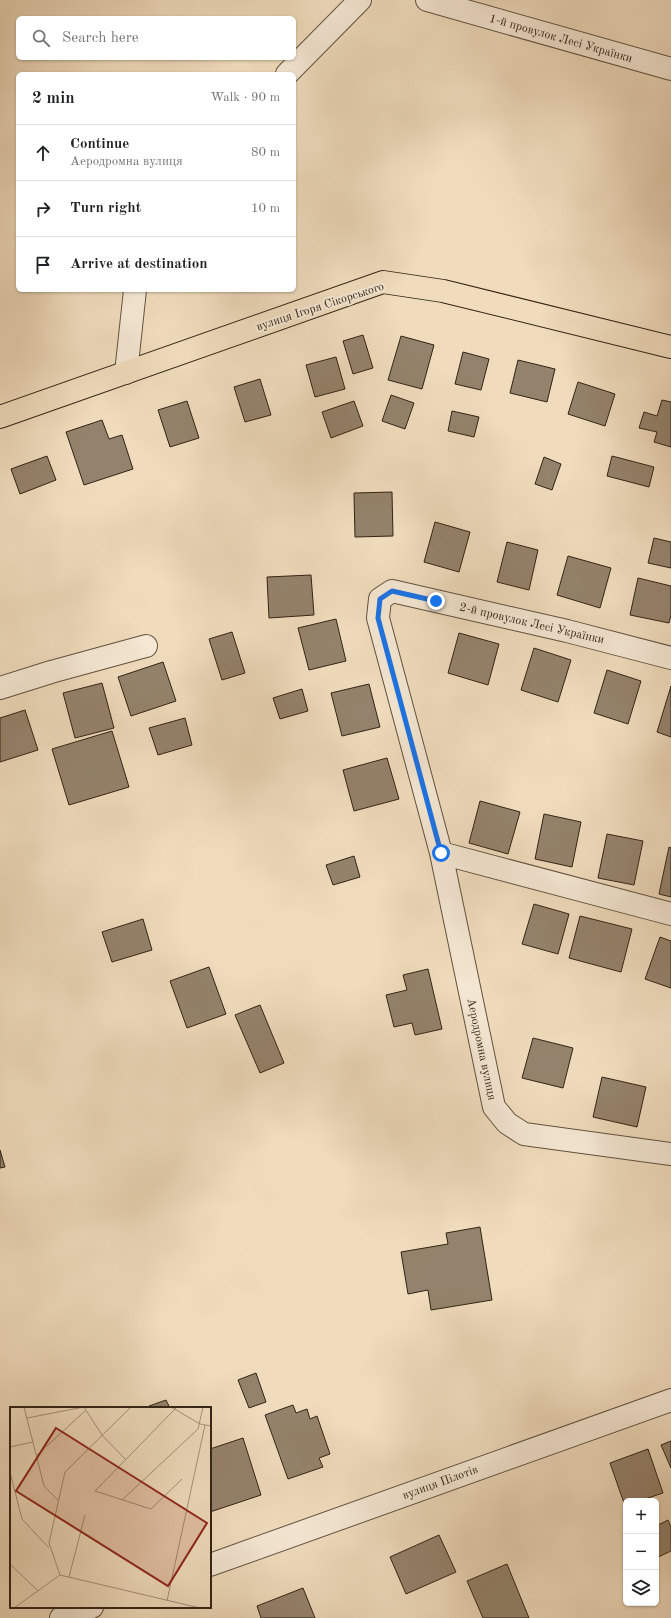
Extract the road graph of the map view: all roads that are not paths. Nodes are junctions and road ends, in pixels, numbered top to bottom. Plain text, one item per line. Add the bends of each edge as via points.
1 (360, 0) edge
2 (427, 0) edge
3 (671, 69) edge
4 (290, 72) edge
5 (135, 292) edge
6 (671, 347) edge
7 (126, 372) junction
8 (0, 417) edge
9 (392, 591) joint
10 (146, 646) dead end
11 (671, 658) edge
12 (0, 688) edge
13 (441, 853) junction
14 (671, 914) edge
15 (671, 1154) edge
16 (671, 1400) edge
17 (211, 1565) edge
18 (89, 1608) edge
19 (61, 1618) edge

1 - 4 street
2 - 3 street, 1-й провулок Лесі Українки
5 - 7 street
6 - 7 main road, вулиця Ігоря Сікорського via 443,291 384,282
7 - 8 main road, вулиця Ігоря Сікорського
9 - 11 street, 2-й провулок Лесі Українки
9 - 13 street, Аеродромна вулиця via 380,599 378,618
10 - 12 street
13 - 14 street
13 - 15 street, Аеродромна вулиця via 494,1107 507,1122 524,1134
16 - 17 street, вулиця Пілотів
18 - 19 street

